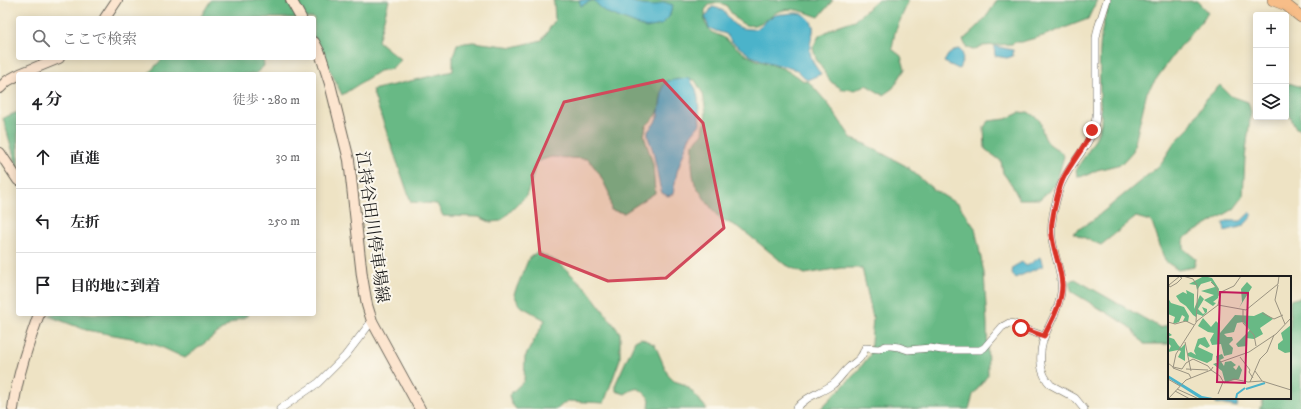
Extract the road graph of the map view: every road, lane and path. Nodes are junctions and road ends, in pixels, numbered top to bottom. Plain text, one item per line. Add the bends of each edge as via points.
1 (117, 0) edge
2 (291, 0) edge
3 (1107, 0) edge
4 (1273, 0) edge
5 (105, 16) edge
6 (300, 16) edge
7 (1301, 17) edge
8 (316, 46) edge
9 (54, 60) edge
10 (26, 72) edge
11 (16, 76) edge
12 (0, 88) edge
13 (0, 152) edge
14 (16, 177) edge
15 (39, 316) edge
16 (372, 322) junction
17 (1044, 336) junction
18 (13, 409) edge
19 (280, 409) edge
20 (420, 409) edge
21 (796, 409) edge
22 (1084, 409) edge

1 - 5 main road
2 - 6 main road
3 - 17 street via 1096,38 1095,124 1084,148 1063,180 1052,221 1052,238 1061,290 1057,310
4 - 7 main road via 1286,5
8 - 16 main road, 江持谷田川停車場線 via 330,84 349,160 362,276
9 - 10 main road
11 - 12 main road
13 - 14 main road
15 - 18 main road via 25,351
16 - 19 street via 345,356 318,383
16 - 20 main road, 江持谷田川停車場線
17 - 21 street via 1009,323 980,350 908,350 892,346 879,349 865,348 859,360 832,385 809,397
17 - 22 street via 1040,354 1045,379 1051,386 1075,398

